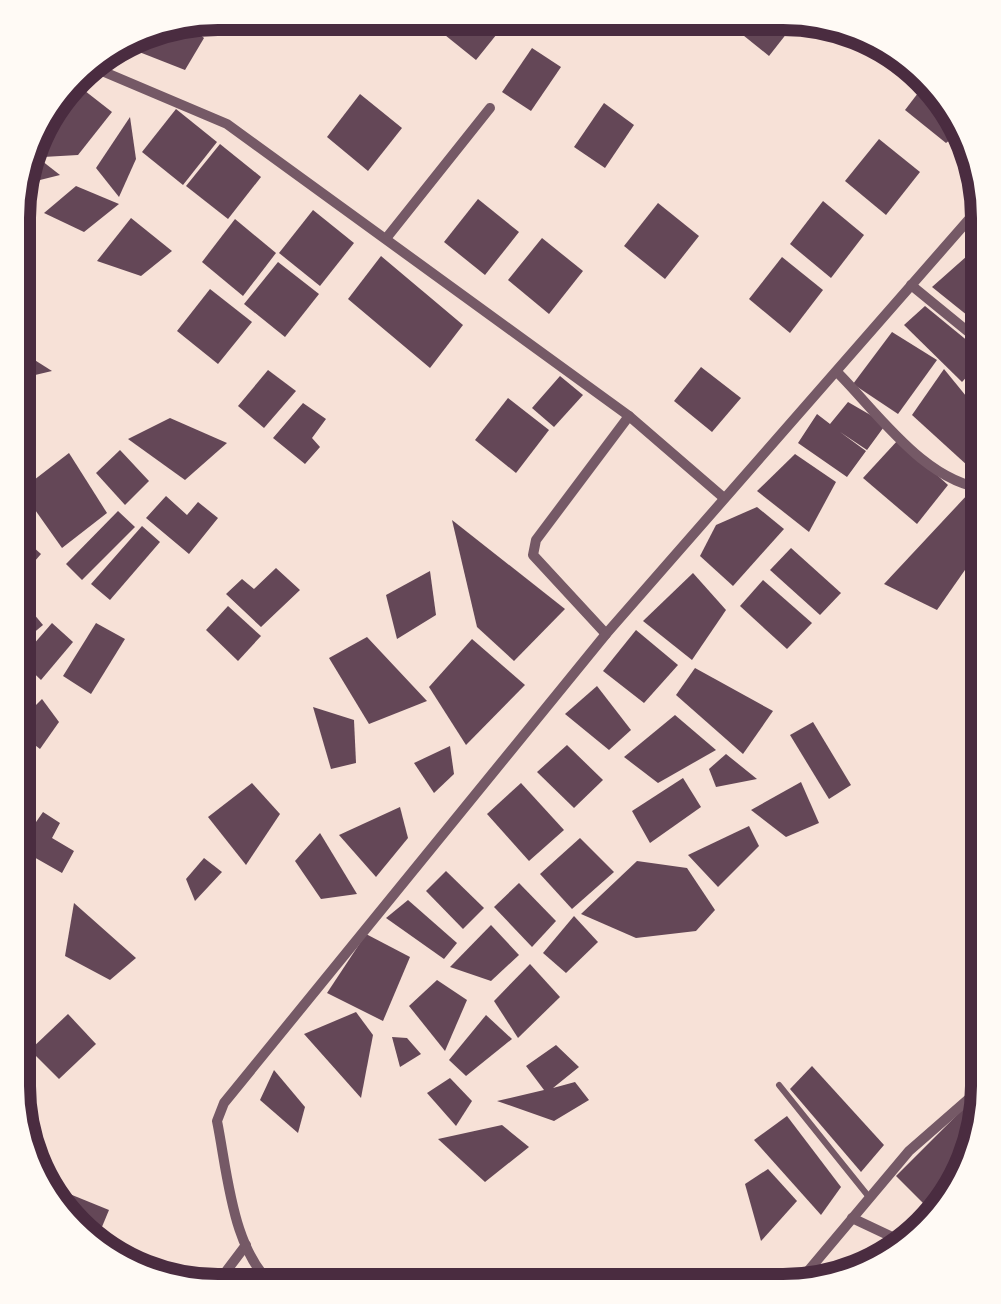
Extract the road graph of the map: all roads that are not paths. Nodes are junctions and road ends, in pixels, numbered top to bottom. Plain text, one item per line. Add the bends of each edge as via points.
1 (102, 71) edge
2 (490, 108) dead end
3 (971, 216) edge
4 (388, 236) junction
5 (910, 285) junction
6 (971, 334) edge
7 (837, 372) junction
8 (629, 416) junction
9 (971, 486) edge
10 (724, 498) junction
11 (606, 634) junction
12 (779, 1085) dead end
13 (971, 1095) edge
14 (870, 1198) junction
15 (852, 1218) junction
16 (893, 1238) edge
17 (246, 1245) junction
18 (807, 1272) edge
19 (224, 1274) edge
20 (260, 1274) edge

1 - 4 street via 228,124
2 - 4 street
3 - 5 street
4 - 8 street
5 - 6 street
5 - 7 street
7 - 9 street via 925,460 954,482
7 - 10 street
8 - 10 street
8 - 11 street via 536,540 534,555
10 - 11 street
11 - 17 street via 224,1103 216,1121
12 - 14 lane
13 - 14 street via 935,1124
14 - 15 street
15 - 16 street
15 - 18 street
17 - 19 street
17 - 20 street

